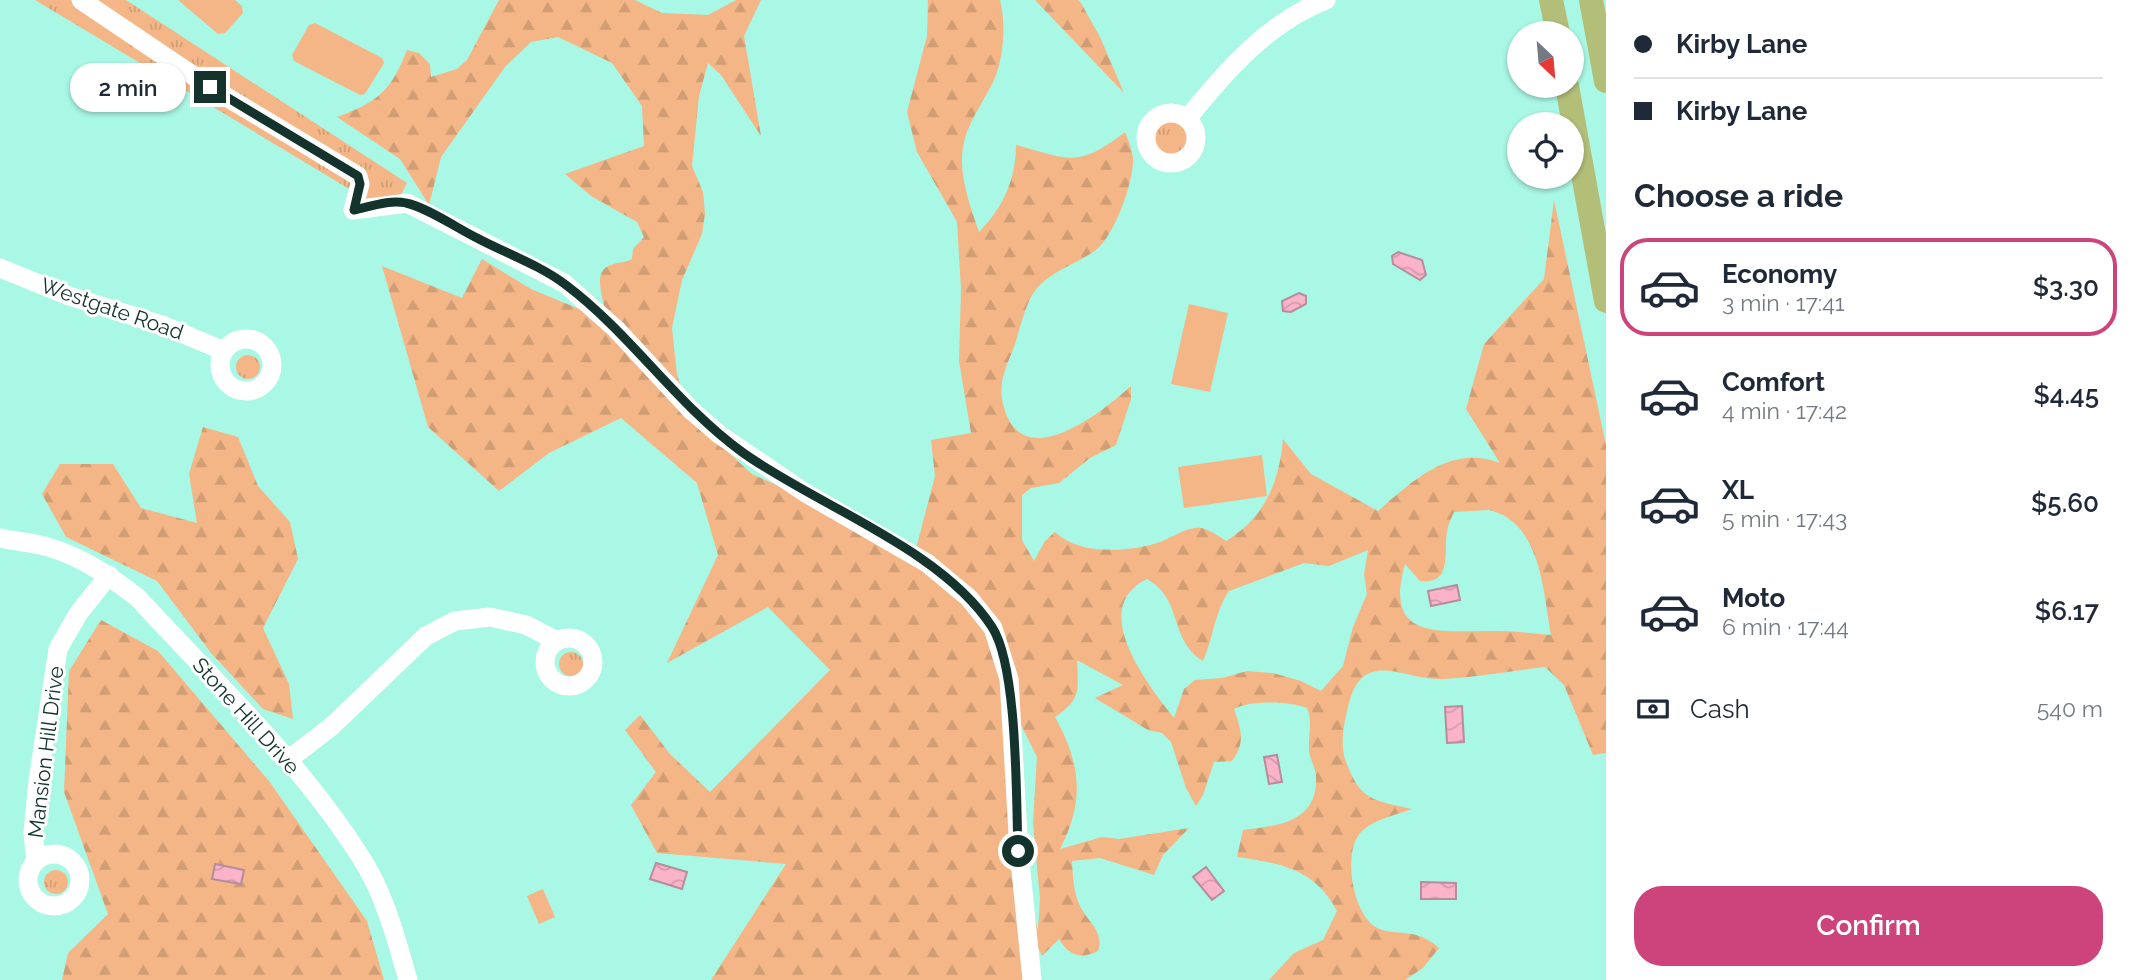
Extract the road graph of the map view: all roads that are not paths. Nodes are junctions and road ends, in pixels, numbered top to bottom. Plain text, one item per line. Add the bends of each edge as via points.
1 (81, 0) edge
2 (1326, 0) edge
3 (1552, 0) edge
4 (1591, 0) edge
5 (1556, 21) edge
6 (1606, 81) edge
7 (1569, 98) edge
8 (1187, 119) dead end
9 (0, 268) edge
10 (1606, 302) edge
11 (224, 351) dead end
12 (0, 538) edge
13 (109, 575) junction
14 (557, 641) dead end
15 (288, 760) junction
16 (36, 861) dead end
17 (408, 980) edge
18 (1032, 980) edge

1 - 18 street via 210,87 358,176 354,210 407,203 564,283 720,435 804,492 927,563 969,598 993,628 1009,679 1018,851
2 - 8 street via 1275,28
3 - 5 main road
4 - 6 main road
7 - 10 main road
9 - 11 street, Westgate Road
12 - 13 street, Stone Hill Drive via 60,551
13 - 15 street, Stone Hill Drive via 138,598
13 - 16 street, Mansion Hill Drive via 58,649 37,794
14 - 15 street via 526,625 490,617 455,621 426,636 332,726
15 - 17 street, Stone Hill Drive via 362,858 394,931

